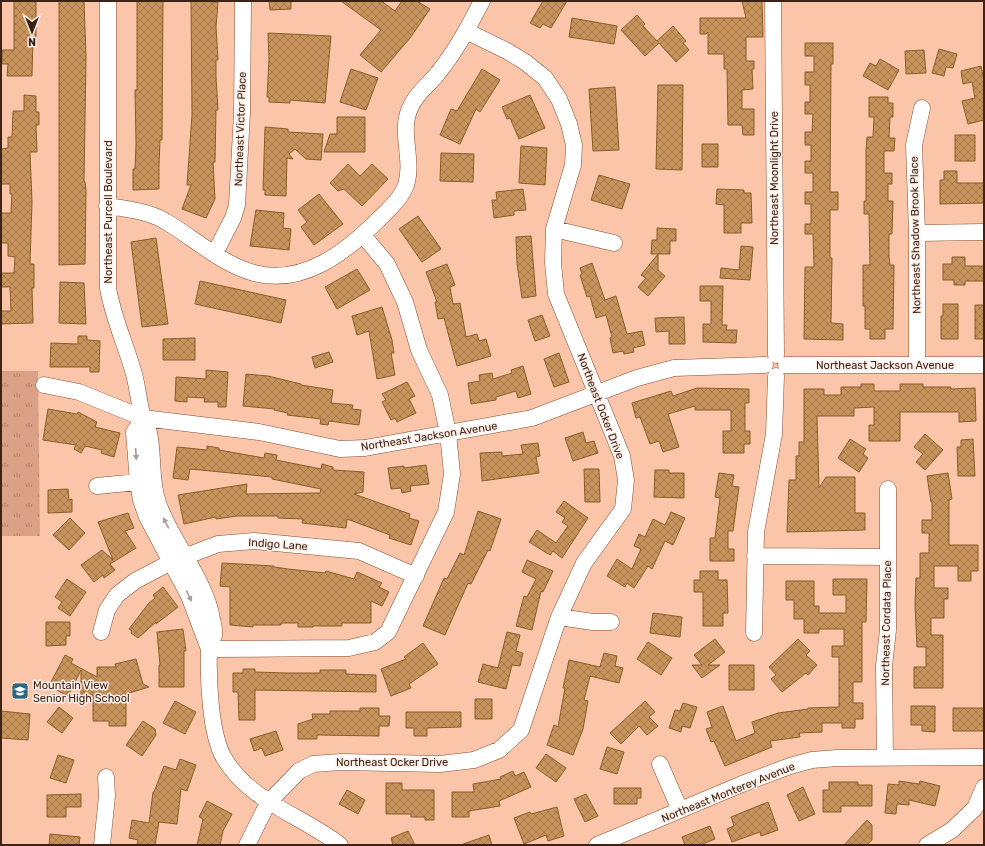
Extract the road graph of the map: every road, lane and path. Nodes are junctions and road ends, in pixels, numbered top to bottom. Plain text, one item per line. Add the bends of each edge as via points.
1 (108, 1) edge
2 (243, 1) edge
3 (482, 1) edge
4 (773, 1) edge
5 (466, 31) junction
6 (922, 108) dead end
7 (107, 206) junction
8 (554, 229) junction
9 (984, 232) edge
10 (917, 233) junction
11 (363, 235) junction
12 (614, 243) dead end
13 (215, 253) junction
14 (917, 364) junction
15 (775, 365) junction
16 (984, 365) edge
17 (44, 385) dead end
18 (597, 394) junction
19 (143, 418) junction
20 (448, 434) junction
21 (138, 482) junction
22 (96, 486) dead end
23 (888, 489) dead end
24 (186, 556) junction
25 (755, 556) junction
26 (887, 557) junction
27 (171, 562) junction
28 (416, 576) junction
29 (559, 617) junction
30 (611, 622) dead end
31 (101, 632) dead end
32 (754, 633) dead end
33 (209, 649) junction
34 (885, 757) junction
35 (984, 757) edge
36 (660, 764) dead end
37 (106, 777) dead end
38 (984, 787) edge
39 (268, 803) junction
40 (680, 810) junction
41 (102, 845) edge
42 (248, 845) edge
43 (340, 845) edge
44 (597, 845) edge
45 (927, 845) edge

1 - 7 street, Northeast Purcell Boulevard
2 - 13 street, Northeast Victor Place via 242,113 237,205
3 - 5 street
4 - 15 street, Northeast Moonlight Drive
5 - 8 street, Northeast Ocker Drive via 526,62 545,78 559,99 574,145 573,161
5 - 11 street via 438,73 417,95 405,122 410,171 406,187 396,202
6 - 10 street, Northeast Shadow Brook Place via 914,145
7 - 13 street via 138,211 160,219
7 - 19 street, Northeast Purcell Boulevard via 108,288 111,309 134,373
8 - 12 street
8 - 18 street, Northeast Ocker Drive via 553,263 556,294
9 - 10 street
10 - 14 street, Northeast Shadow Brook Place
11 - 13 street via 340,254 299,273 254,273
11 - 20 street via 387,264 405,302 419,350 440,395
14 - 15 street, Northeast Jackson Avenue
14 - 16 street, Northeast Jackson Avenue
15 - 18 street, Northeast Jackson Avenue via 674,368 637,378
15 - 25 street, Northeast Moonlight Drive via 775,428 756,532
17 - 19 street, Northeast Jackson Avenue via 79,392
18 - 20 street, Northeast Jackson Avenue via 532,418
18 - 29 street, Northeast Ocker Drive via 622,456 626,480 623,508 584,562
19 - 20 street, Northeast Jackson Avenue via 259,432 340,449 365,448
19 -> 21 street, Northeast Purcell Boulevard via 134,432
24 -> 19 street, Northeast Purcell Boulevard via 166,523 157,502 149,433
20 - 28 street via 452,474 446,512
21 - 22 street
21 - 27 street, Northeast Purcell Boulevard via 147,517
23 - 26 street, Northeast Cordata Place
24 - 27 street, Indigo Lane
24 - 28 street, Indigo Lane via 218,544 254,541 358,551
24 - 33 street, Northeast Purcell Boulevard via 212,616 214,633
25 - 26 street
25 - 32 street, Northeast Moonlight Drive
26 - 34 street, Northeast Cordata Place
27 - 31 street, Indigo Lane via 135,581 117,595 107,610
27 -> 33 street, Northeast Purcell Boulevard via 189,596
28 - 33 street via 388,632 375,642 349,648
29 - 30 street
29 - 39 street, Northeast Ocker Drive via 521,730 499,750 474,760 440,764 312,764 299,771
33 - 39 street, Northeast Purcell Boulevard via 212,727 223,757 244,784
34 - 35 street, Northeast Monterey Avenue
34 - 40 street, Northeast Monterey Avenue via 812,760 790,766
36 - 40 street
37 - 41 street via 107,796
38 - 45 street via 975,808 952,830
39 - 42 street, Northeast Ocker Drive
39 - 43 street, Northeast Purcell Boulevard via 314,827
40 - 44 street, Northeast Monterey Avenue

